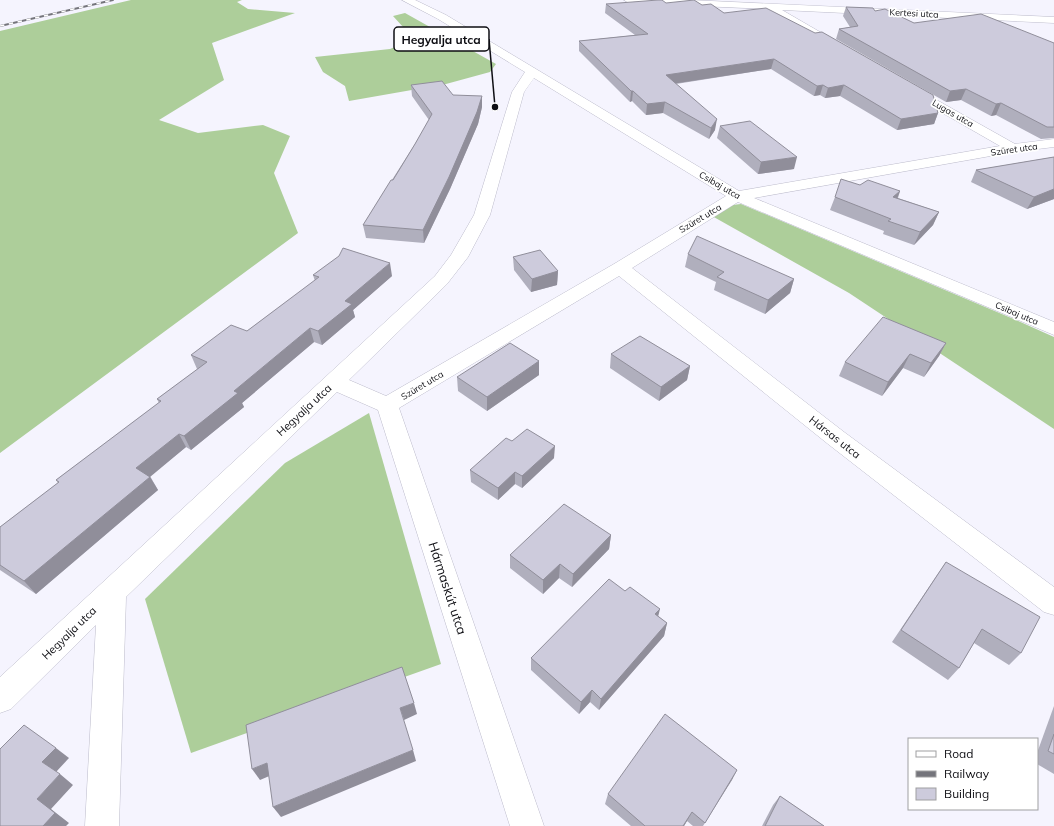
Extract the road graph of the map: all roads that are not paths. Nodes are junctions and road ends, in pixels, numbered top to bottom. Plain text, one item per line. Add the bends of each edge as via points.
1 (406, 0) edge
2 (629, 0) edge
3 (912, 2) dead end
4 (768, 6) junction
5 (949, 14) junction
6 (981, 16) junction
7 (1054, 20) edge
8 (1010, 29) edge
9 (843, 50) edge
10 (532, 71) junction
11 (897, 81) edge
12 (1054, 143) edge
13 (1013, 148) junction
14 (737, 196) junction
15 (620, 268) junction
16 (1054, 329) edge
17 (334, 382) junction
18 (387, 405) junction
19 (112, 592) junction
20 (1054, 603) edge
21 (0, 698) edge
22 (102, 826) edge
23 (527, 826) edge

1 - 10 street, Csibaj utca via 442,17
2 - 4 street, Kertesi utca
3 - 5 street
4 - 5 street, Kertesi utca
4 - 9 street
5 - 6 street, Kertesi utca
6 - 7 street, Kertesi utca
6 - 8 street
10 - 14 street, Csibaj utca
10 - 17 street, Hegyalja utca via 518,92 482,215 459,257 441,280
11 - 13 street, Lugas utca
12 - 13 street, Szüret utca
13 - 14 street, Szüret utca
14 - 15 street, Szüret utca
14 - 16 street, Csibaj utca
15 - 18 street, Szüret utca
15 - 20 street, Hársas utca via 836,438
17 - 18 street
17 - 19 street, Hegyalja utca
18 - 23 street, Hármaskút utca
19 - 21 street, Hegyalja utca
19 - 22 street

